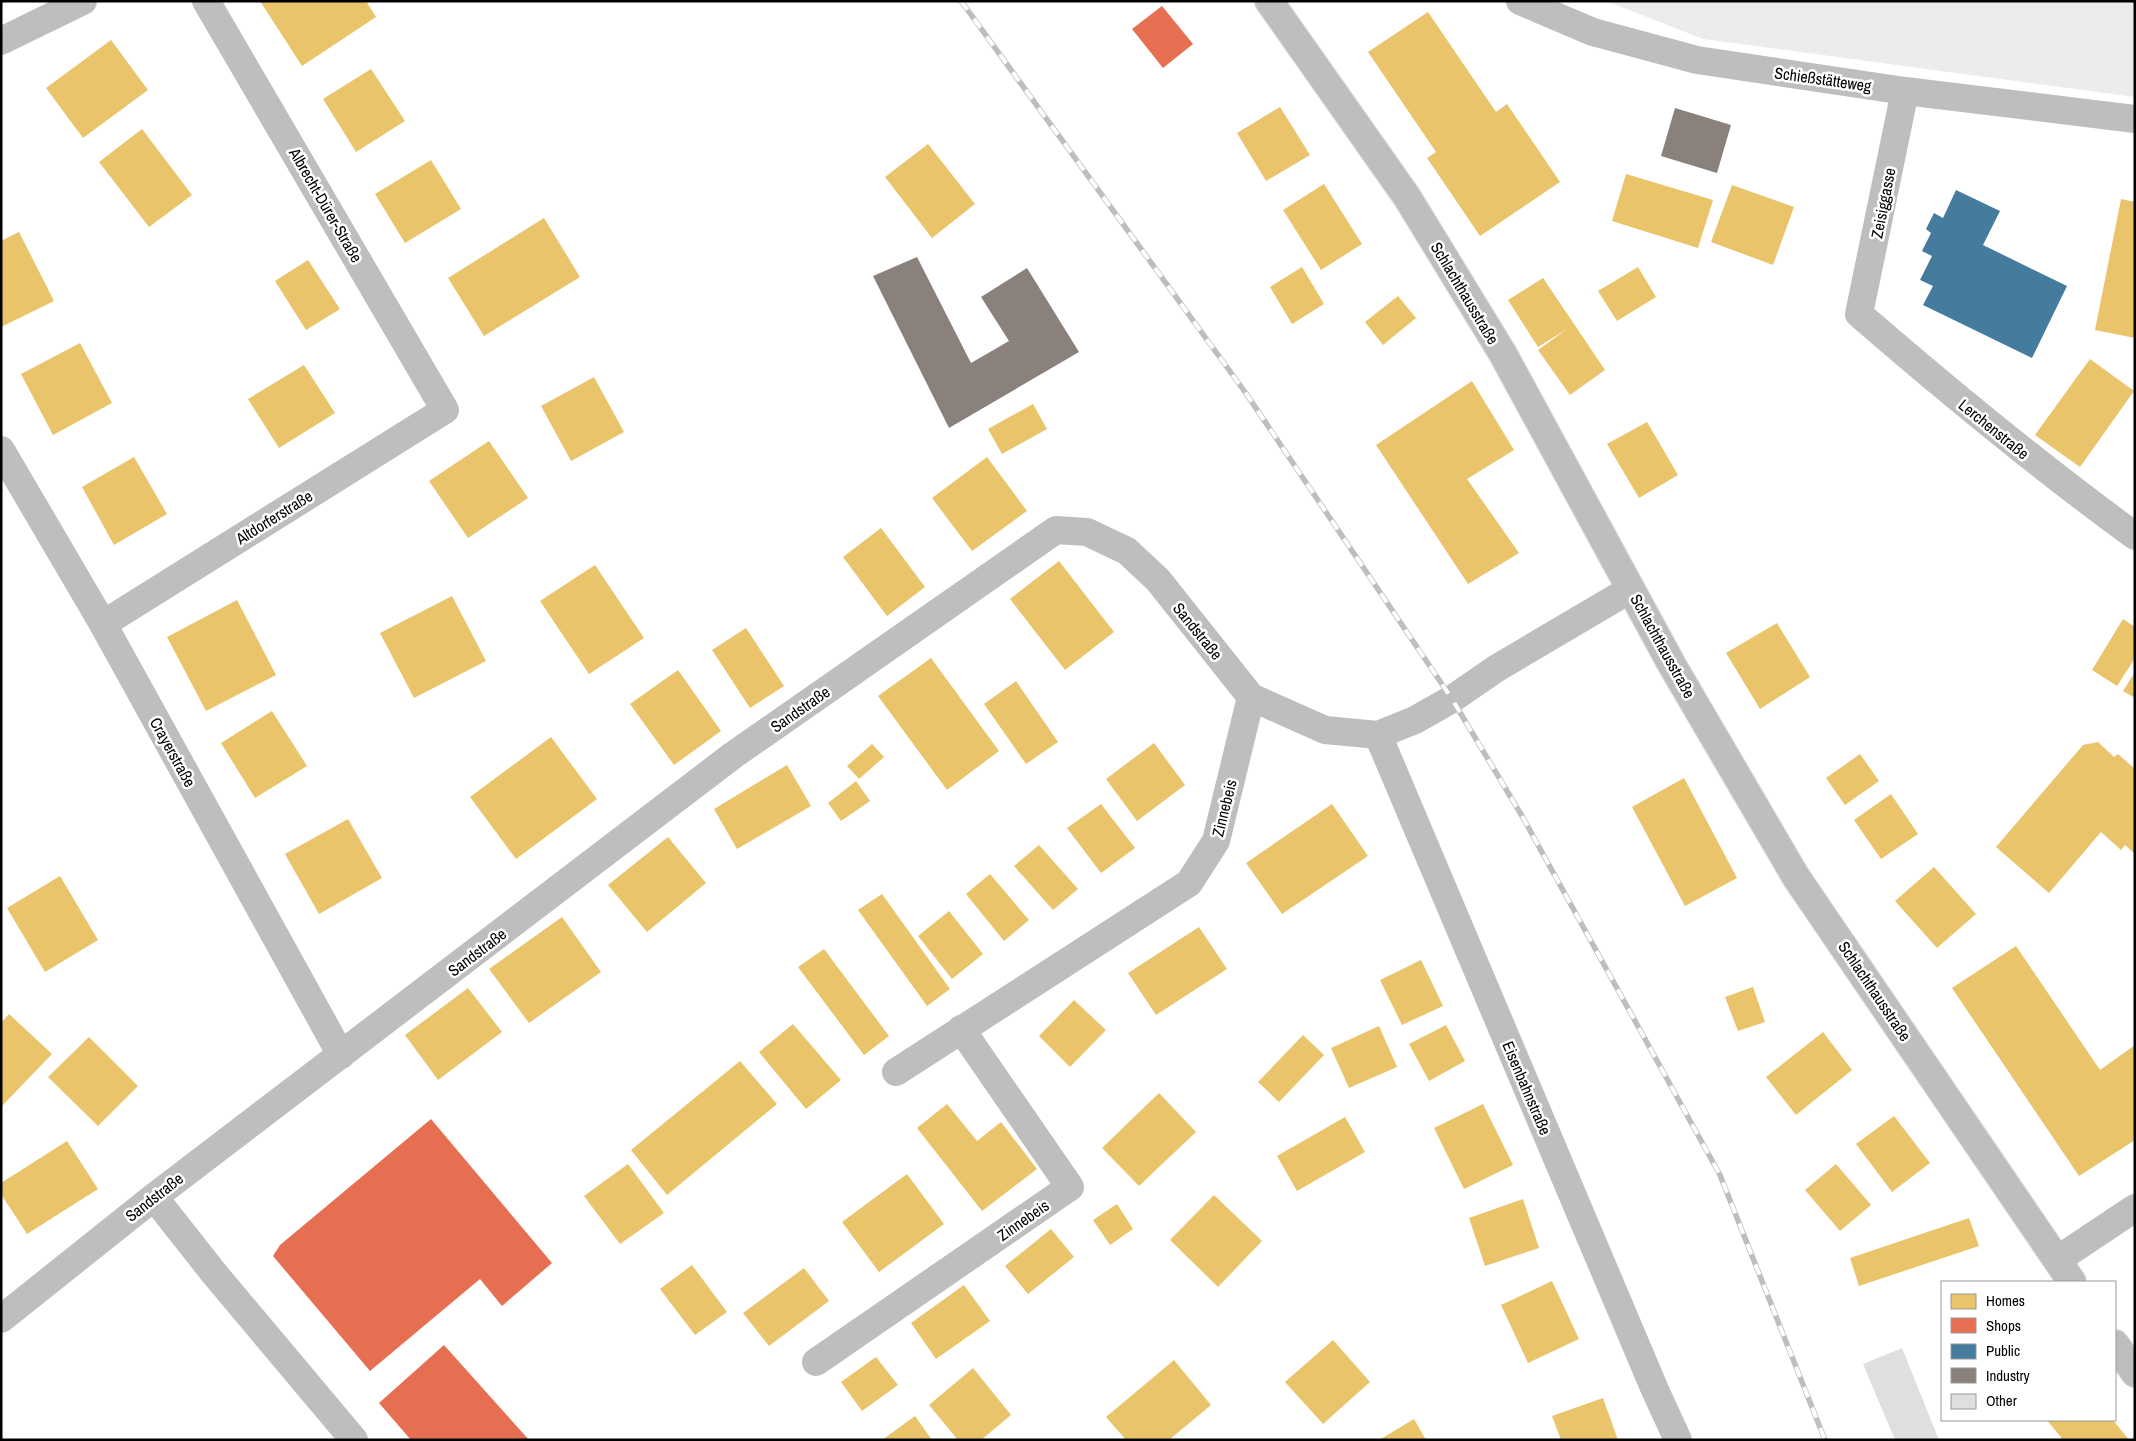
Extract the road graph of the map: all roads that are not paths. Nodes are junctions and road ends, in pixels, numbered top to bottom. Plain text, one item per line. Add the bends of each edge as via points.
1 (83, 1) edge
2 (206, 1) edge
3 (1269, 1) edge
4 (1520, 1) edge
5 (1, 42) edge
6 (1905, 91) junction
7 (2135, 119) edge
8 (1859, 314) joint
9 (445, 410) joint
10 (1, 450) edge
11 (2135, 536) edge
12 (1631, 589) junction
13 (103, 624) junction
14 (1251, 697) junction
15 (1378, 735) junction
16 (960, 1029) junction
17 (342, 1056) junction
18 (896, 1072) dead end
19 (154, 1197) junction
20 (2135, 1208) edge
21 (2057, 1260) junction
22 (2071, 1281) edge
23 (1, 1319) edge
24 (2116, 1345) edge
25 (816, 1362) dead end
26 (2135, 1372) edge
27 (354, 1440) edge
28 (1678, 1440) edge

1 - 5 street
2 - 9 street, Albrecht-Dürer-Straße
3 - 12 street, Schlachthausstraße via 1407,197 1503,354
4 - 6 street, Schießstätteweg via 1593,32 1697,60
6 - 7 street, Schießstätteweg
6 - 8 street, Zeisiggasse
8 - 11 street, Lerchenstraße via 1966,407
9 - 13 street, Altdorferstraße
10 - 13 street, Crayerstraße
12 - 15 street, Sandstraße via 1497,668 1452,699 1415,720
12 - 21 street, Schlachthausstraße via 1796,876
13 - 17 street, Crayerstraße
14 - 15 street, Sandstraße via 1325,730
14 - 16 street, Zinnebeis via 1216,841 1189,883
14 - 17 street, Sandstraße via 1158,580 1127,551 1087,532 1056,530 732,756
15 - 28 street, Eisenbahnstraße
16 - 18 street, Zinnebeis
16 - 25 street, Zinnebeis via 1070,1187
17 - 19 street, Sandstraße
19 - 23 street, Sandstraße
19 - 27 street
20 - 21 street
21 - 22 street, Schlachthausstraße
24 - 26 street

